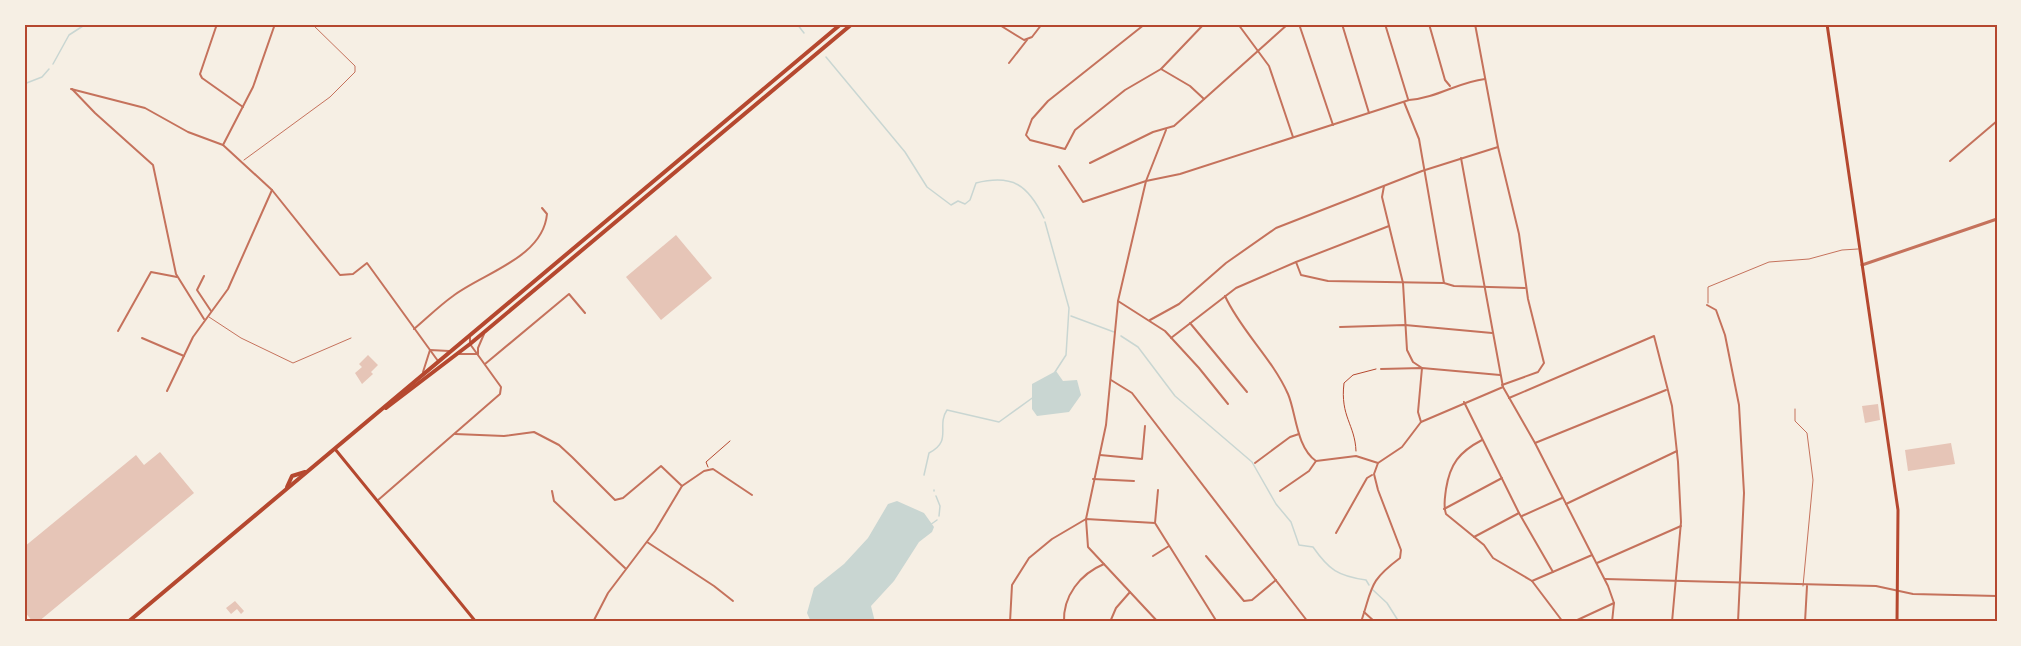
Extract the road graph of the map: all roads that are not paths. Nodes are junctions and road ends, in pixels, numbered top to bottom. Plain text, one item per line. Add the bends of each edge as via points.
1 (218, 24) edge
2 (275, 24) edge
3 (312, 24) edge
4 (842, 24) edge
5 (852, 24) edge
6 (998, 24) edge
7 (1042, 24) edge
8 (1137, 24) edge
9 (1145, 24) edge
10 (1204, 24) edge
11 (1238, 24) edge
12 (1288, 24) edge
13 (1299, 24) edge
14 (1342, 24) edge
15 (1385, 24) edge
16 (1429, 24) edge
17 (1475, 24) edge
18 (1827, 24) edge
19 (1140, 28) junction
20 (1027, 40) junction
21 (1259, 50) junction
22 (1009, 63) dead end
23 (1161, 69) junction
24 (1485, 79) junction
25 (1450, 87) junction
26 (1204, 99) junction
27 (1409, 100) junction
28 (1404, 102) junction
29 (243, 107) junction
30 (1369, 113) junction
31 (1997, 121) edge
32 (1333, 125) junction
33 (1167, 130) junction
34 (1293, 137) junction
35 (223, 145) junction
36 (1498, 147) junction
37 (1461, 158) junction
38 (242, 161) junction
39 (1950, 161) dead end
40 (1090, 163) dead end
41 (1059, 166) dead end
42 (1422, 171) junction
43 (1146, 181) junction
44 (1384, 186) junction
45 (272, 189) junction
46 (542, 208) dead end
47 (1997, 219) edge
48 (1389, 226) junction
49 (1860, 249) junction
50 (1296, 262) junction
51 (1862, 265) junction
52 (204, 276) dead end
53 (177, 277) junction
54 (1403, 283) junction
55 (1444, 283) junction
56 (1486, 286) junction
57 (1526, 288) junction
58 (1225, 296) junction
59 (1118, 301) junction
60 (1707, 305) joint
61 (211, 311) junction
62 (585, 313) dead end
63 (207, 316) junction
64 (204, 319) junction
65 (1150, 320) junction
66 (1190, 323) junction
67 (1405, 326) junction
68 (1340, 327) dead end
69 (414, 329) junction
70 (118, 331) dead end
71 (485, 332) junction
72 (471, 333) junction
73 (1492, 333) junction
74 (142, 338) dead end
75 (351, 338) dead end
76 (1172, 338) junction
77 (459, 343) junction
78 (470, 344) junction
79 (430, 350) junction
80 (449, 351) junction
81 (459, 354) junction
82 (478, 354) junction
83 (184, 356) junction
84 (451, 360) junction
85 (438, 361) junction
86 (485, 364) junction
87 (1422, 368) junction
88 (1381, 369) road end
89 (423, 372) junction
90 (1500, 375) junction
91 (429, 376) junction
92 (1111, 380) junction
93 (1502, 386) junction
94 (1666, 390) junction
95 (167, 391) dead end
96 (1247, 392) dead end
97 (1509, 398) junction
98 (1464, 402) junction
99 (1228, 404) dead end
100 (1795, 409) dead end
101 (376, 415) junction
102 (1421, 422) junction
103 (1145, 426) dead end
104 (455, 434) junction
105 (1299, 434) junction
106 (1482, 440) junction
107 (1535, 443) junction
108 (335, 449) junction
109 (1677, 451) junction
110 (1099, 455) junction
111 (1316, 461) junction
112 (1255, 463) dead end
113 (1378, 463) junction
114 (1374, 474) junction
115 (1502, 478) junction
116 (1093, 479) junction
117 (1134, 481) dead end
118 (682, 486) junction
119 (1158, 490) dead end
120 (552, 491) dead end
121 (1280, 491) dead end
122 (752, 495) dead end
123 (1562, 498) junction
124 (377, 501) junction
125 (1566, 504) junction
126 (1444, 509) junction
127 (1519, 513) junction
128 (1522, 516) junction
129 (1086, 519) junction
130 (1155, 523) junction
131 (1681, 526) junction
132 (1336, 533) dead end
133 (1474, 537) junction
134 (647, 542) junction
135 (1169, 546) junction
136 (1593, 555) junction
137 (1153, 556) dead end
138 (1206, 556) dead end
139 (1597, 563) junction
140 (1104, 564) junction
141 (625, 568) junction
142 (1552, 572) junction
143 (1605, 579) junction
144 (1276, 580) junction
145 (1532, 581) junction
146 (1676, 581) junction
147 (1739, 584) junction
148 (1805, 586) junction
149 (1130, 592) junction
150 (1898, 592) junction
151 (1997, 596) edge
152 (733, 602) dead end
153 (1614, 603) junction
154 (1365, 612) junction
155 (128, 622) edge
156 (476, 622) edge
157 (593, 622) edge
158 (1010, 622) edge
159 (1064, 622) edge
160 (1110, 622) edge
161 (1158, 622) edge
162 (1217, 622) edge
163 (1308, 622) edge
164 (1361, 622) edge
165 (1375, 622) edge
166 (1563, 622) edge
167 (1573, 622) edge
168 (1612, 622) edge
169 (1672, 622) edge
170 (1738, 622) edge
171 (1805, 622) edge
172 (1897, 622) edge

1 - 29 street via 200,74
2 - 29 street
3 - 38 lane via 355,66 355,72 330,97
4 - 72 highway
5 - 71 highway
6 - 20 street
7 - 20 street
8 - 19 street
9 - 19 street
10 - 23 street
11 - 21 street
12 - 21 street
13 - 32 street
14 - 30 street
15 - 27 street
16 - 25 street
17 - 24 street
18 - 49 main road
19 - 23 street via 1048,101 1032,119 1026,135 1030,140 1065,149 1075,130 1125,90
20 - 22 street
21 - 26 street
21 - 34 street via 1269,66
23 - 26 street
24 - 25 street
24 - 36 street via 1491,94
25 - 27 street via 1434,96
26 - 33 street
27 - 28 street
28 - 30 street
28 - 42 street via 1416,129
29 - 35 street
30 - 32 street
31 - 39 street
32 - 34 street
33 - 40 street via 1153,132
33 - 43 street
34 - 43 street via 1170,177
35 - 38 street
35 - 53 street via 188,132 145,108 71,89 153,165
36 - 37 street
36 - 57 street via 1519,234
37 - 42 street
37 - 56 street
38 - 45 street
41 - 43 street via 1083,202
42 - 44 street
42 - 55 street
43 - 59 street
44 - 48 street via 1382,197
44 - 65 street via 1276,228 1226,262 1179,304
45 - 61 street via 228,289
45 - 69 street via 340,275 353,274 368,263
46 - 69 street via 548,214 546,228 534,242 502,268 453,296
47 - 51 street
48 - 50 street
48 - 54 street
49 - 51 main road
49 - 60 lane via 1769,262 1707,287
50 - 54 street via 1301,275 1307,277
50 - 58 street via 1242,284
51 - 150 main road via 1898,510
52 - 61 street via 197,290
53 - 64 street
53 - 70 street via 151,272
54 - 55 street
54 - 67 street
55 - 56 street
56 - 57 street
56 - 73 street
57 - 93 street via 1544,366
58 - 66 street
58 - 105 street via 1274,367 1288,394
59 - 65 street
59 - 92 street
60 - 147 street via 1716,310 1725,334 1739,405 1744,493
61 - 63 street
62 - 86 street via 569,294
63 - 64 street
63 - 75 lane via 293,363
64 - 83 street
65 - 76 street
66 - 76 street
66 - 96 street
67 - 68 street
67 - 73 street
67 - 87 street via 1407,350 1413,362
69 - 79 street
71 - 78 highway
71 - 82 street
72 - 77 highway
72 - 78 street
73 - 90 street
74 - 83 street
76 - 99 street
77 - 78 street
77 - 80 highway
78 - 81 highway
78 - 82 street
79 - 80 street
79 - 85 street
79 - 89 street
80 - 85 highway
81 - 82 street
81 - 84 highway
82 - 86 street
83 - 95 street
84 - 85 street
84 - 91 highway
85 - 89 highway
85 - 91 street
86 - 104 street via 501,387 500,393
87 - 88 street
87 - 90 street
87 - 102 street via 1418,412
89 - 101 highway
90 - 93 street
91 - 101 highway
92 - 110 street
92 - 144 street via 1132,393
93 - 97 street
93 - 98 street
94 - 97 street via 1654,336
94 - 107 street
94 - 109 street via 1672,406
97 - 107 street
98 - 102 street
98 - 106 street
100 - 148 lane via 1796,421 1807,433 1813,480
101 - 108 highway
102 - 113 street via 1402,447
103 - 110 street via 1142,459
104 - 118 street via 504,436 534,432 565,451 615,500 623,498 661,466
104 - 124 street
105 - 111 street
105 - 112 street
106 - 115 street
106 - 126 street via 1454,460
107 - 123 street
108 - 124 main road
108 - 155 highway via 311,469 292,477 282,493
109 - 125 street
109 - 131 street
110 - 116 street
111 - 113 street via 1356,456
111 - 121 street via 1309,471
113 - 114 street
114 - 132 street via 1367,478
114 - 154 street via 1385,516 1401,550 1400,558 1374,580
115 - 126 street
115 - 127 street
116 - 117 street
116 - 129 street
118 - 122 street via 708,469
118 - 134 street
119 - 130 street
120 - 141 street via 554,501
123 - 125 street
123 - 128 street
124 - 156 main road
125 - 136 street
126 - 133 street
127 - 128 street
127 - 133 street
128 - 142 street
129 - 130 street
129 - 140 street via 1087,543
129 - 158 street via 1029,558 1012,585
130 - 135 street
131 - 139 street
131 - 146 street
133 - 145 street via 1493,558
134 - 141 street
134 - 152 street
135 - 137 street
135 - 162 street
136 - 139 street
136 - 142 street
138 - 144 street via 1244,602
139 - 143 street
140 - 149 street
140 - 159 street via 1070,593
141 - 157 street
142 - 145 street
143 - 146 street
143 - 153 street
144 - 163 street
145 - 166 street
146 - 147 street
146 - 169 street
147 - 148 street
147 - 170 street
148 - 150 street via 1876,586
148 - 171 street
149 - 160 street
149 - 161 street
150 - 151 street
150 - 172 main road
153 - 167 street
153 - 168 street
154 - 164 street
154 - 165 street

